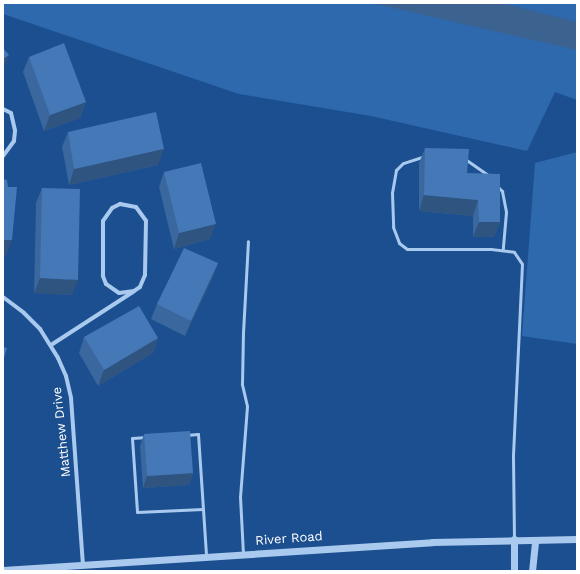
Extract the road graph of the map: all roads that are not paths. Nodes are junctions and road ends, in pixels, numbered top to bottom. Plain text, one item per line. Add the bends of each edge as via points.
1 (3, 109) edge
2 (460, 155) edge
3 (3, 156) edge
4 (432, 156) edge
5 (489, 177) edge
6 (494, 182) edge
7 (248, 241) dead end
8 (503, 250) junction
9 (134, 292) junction
10 (3, 297) edge
11 (51, 344) junction
12 (183, 435) edge
13 (154, 437) edge
14 (203, 509) junction
15 (514, 539) junction
16 (577, 539) edge
17 (535, 540) junction
18 (243, 554) junction
19 (206, 556) junction
20 (83, 564) junction
21 (3, 570) edge
22 (514, 571) edge
23 (532, 571) edge

1 - 3 street via 11,113 15,131 14,141
2 - 5 lane
4 - 8 lane via 419,156 403,163 396,170 392,193 393,227 399,243 407,249
6 - 8 lane via 502,191 506,212
7 - 18 lane via 242,384 246,406 240,497
8 - 15 lane via 514,252 522,264 513,457
9 - 9 street via 140,287 145,276 146,221 136,207 120,204 112,208 103,221 103,276 112,290 119,293
9 - 11 street
10 - 11 street, Matthew Drive via 24,313
11 - 20 street, Matthew Drive via 66,376 71,398
12 - 14 lane via 198,434
13 - 14 lane via 132,438 137,512
14 - 19 lane
15 - 17 street, River Road
15 - 18 street, River Road
15 - 22 street
16 - 17 street, River Road
17 - 23 street
18 - 19 street, River Road
19 - 20 street, River Road
20 - 21 street, River Road

